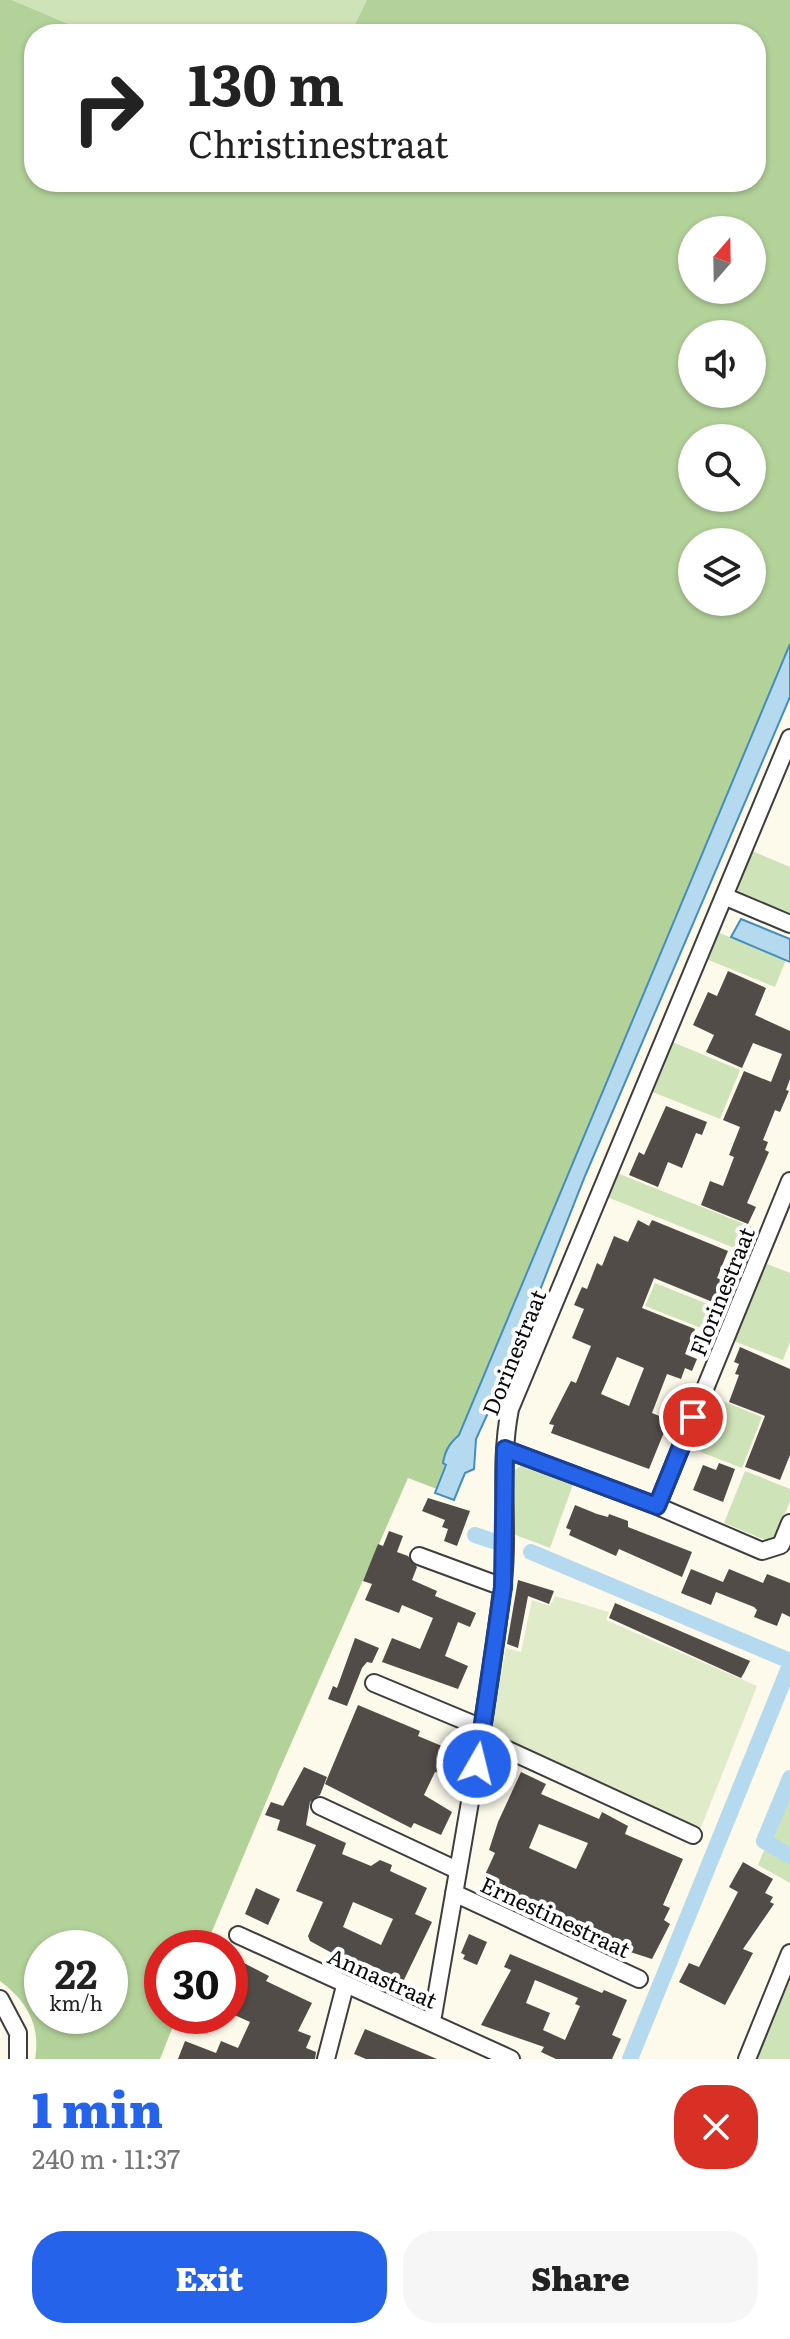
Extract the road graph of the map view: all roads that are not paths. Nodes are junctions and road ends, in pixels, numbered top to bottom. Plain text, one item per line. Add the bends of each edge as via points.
1 (790, 738) edge
2 (726, 897) junction
3 (790, 924) edge
4 (790, 1181) edge
5 (505, 1449) junction
6 (657, 1506) junction
7 (790, 1523) edge
8 (419, 1556) dead end
9 (503, 1587) junction
10 (374, 1683) dead end
11 (482, 1733) junction
12 (320, 1806) dead end
13 (693, 1835) dead end
14 (457, 1870) junction
15 (454, 1893) junction
16 (248, 1940) edge
17 (790, 1953) edge
18 (639, 1979) dead end
19 (345, 1986) junction
20 (0, 1999) edge
21 (432, 2022) junction
22 (18, 2059) edge
23 (326, 2059) edge
24 (511, 2059) edge
25 (747, 2059) edge

1 - 2 street, Dorinestraat
2 - 3 street
2 - 5 street, Dorinestraat via 510,1409
4 - 6 street, Florinestraat
5 - 6 street
5 - 9 street, Dorinestraat
6 - 7 street via 762,1551 781,1545
8 - 9 street
9 - 11 street, Dorinestraat
10 - 11 street
11 - 13 street
11 - 14 street, Dorinestraat
12 - 14 street
14 - 15 street, Dorinestraat
15 - 18 street, Ernestinestraat
15 - 21 street, Dorinestraat
16 - 19 street, Annastraat
17 - 25 street
19 - 21 street, Annastraat
19 - 23 street
20 - 22 street via 18,2033
21 - 24 street, Annastraat

